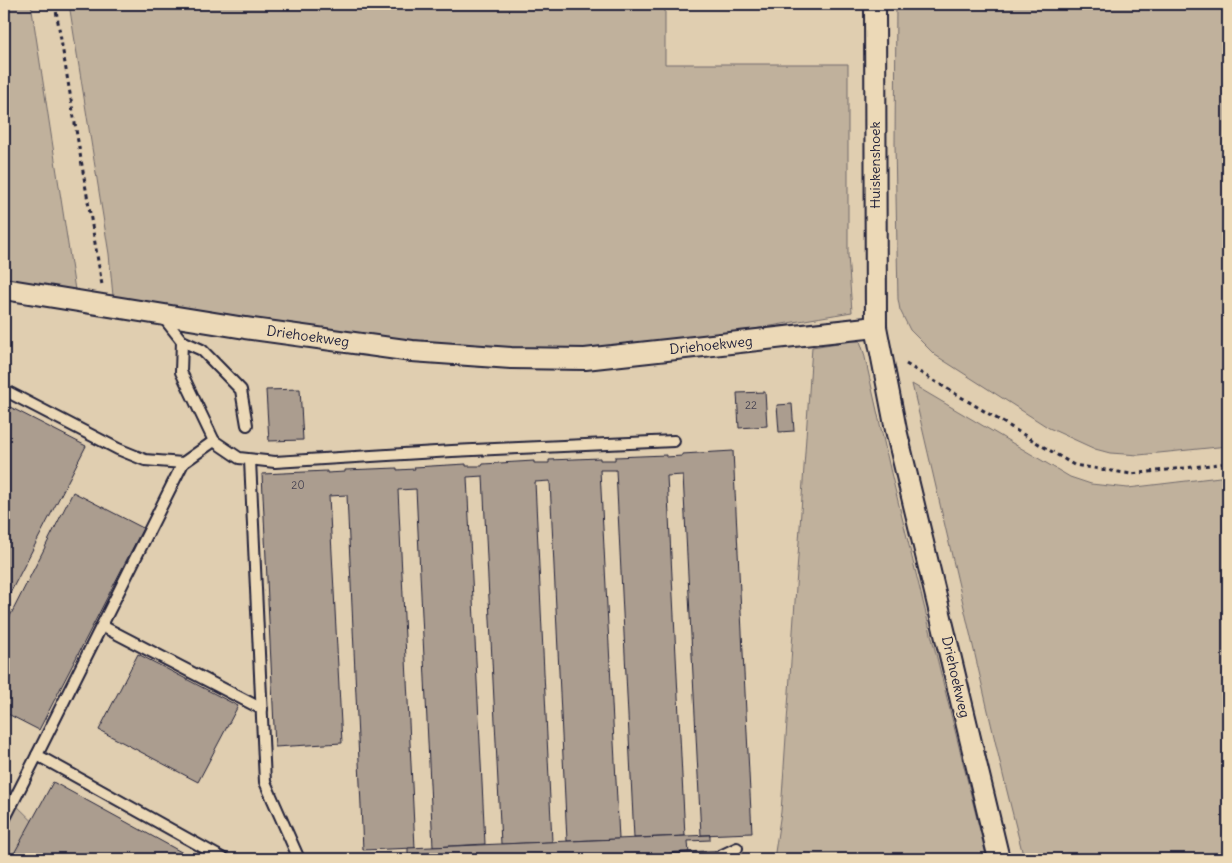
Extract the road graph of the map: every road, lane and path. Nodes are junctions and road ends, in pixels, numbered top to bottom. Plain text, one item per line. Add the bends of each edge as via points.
1 (55, 4) edge
2 (875, 4) edge
3 (4, 289) edge
4 (106, 305) junction
5 (160, 314) junction
6 (876, 327) junction
7 (182, 341) junction
8 (898, 359) dead end
9 (4, 390) edge
10 (246, 425) dead end
11 (214, 441) junction
12 (674, 441) dead end
13 (250, 460) junction
14 (183, 463) junction
15 (1228, 463) edge
16 (102, 626) junction
17 (262, 709) junction
18 (37, 756) junction
19 (4, 820) edge
20 (737, 848) dead end
21 (224, 859) edge
22 (299, 859) edge
23 (673, 859) edge
24 (999, 859) edge

1 - 4 path
2 - 6 street, Huiskenshoek
3 - 4 street, Driehoekweg
4 - 5 street, Driehoekweg
5 - 6 street, Driehoekweg via 412,351 520,358 585,359
5 - 7 lane
6 - 24 street, Driehoekweg via 896,430
7 - 10 lane via 202,350 241,390
7 - 11 lane via 182,372
8 - 15 path via 1074,465 1131,474
9 - 14 lane via 118,449 145,460
11 - 13 lane via 239,458
11 - 14 lane
12 - 13 lane via 275,462
13 - 17 lane
14 - 16 lane
16 - 17 lane
16 - 18 lane
17 - 22 lane via 265,782
18 - 19 lane
18 - 21 lane
20 - 23 lane via 718,857

